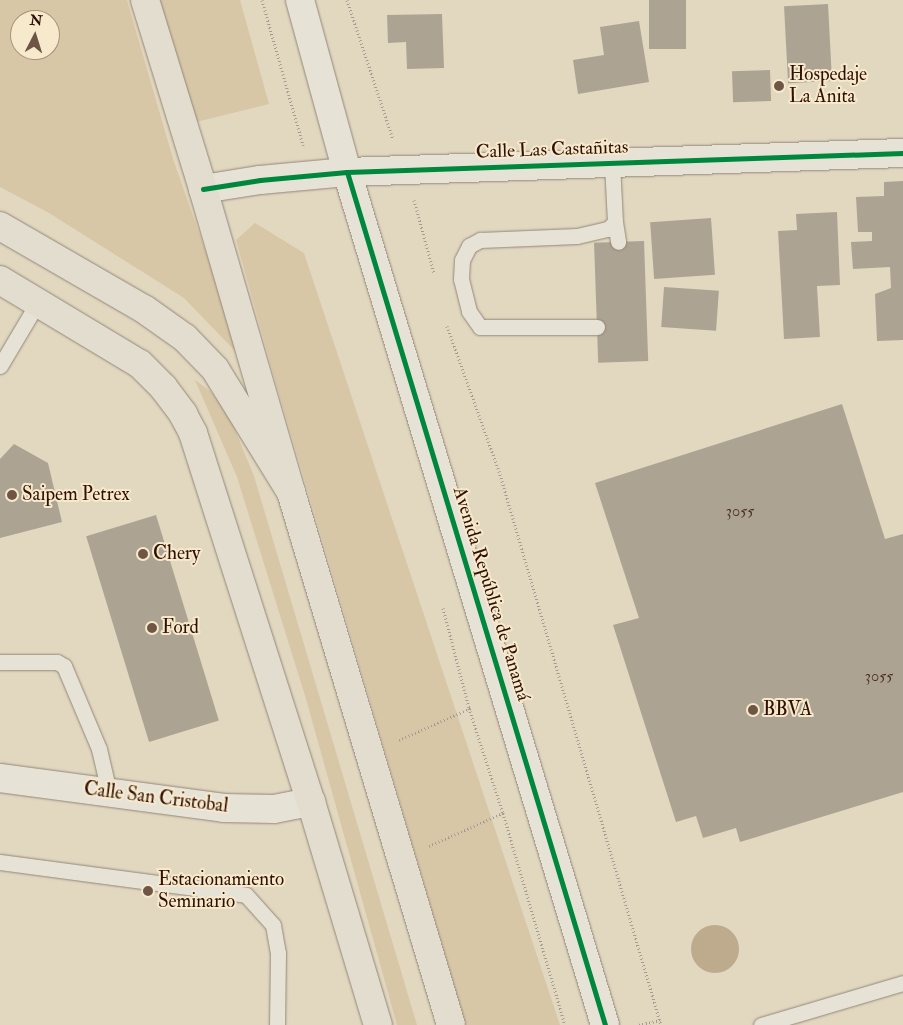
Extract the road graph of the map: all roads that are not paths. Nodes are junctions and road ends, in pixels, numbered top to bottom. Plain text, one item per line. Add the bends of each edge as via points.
1 (144, 0) edge
2 (300, 0) edge
3 (903, 153) edge
4 (612, 163) junction
5 (347, 172) junction
6 (203, 189) junction
7 (615, 222) junction
8 (0, 226) edge
9 (618, 242) dead end
10 (0, 280) edge
11 (38, 302) junction
12 (597, 327) dead end
13 (0, 366) edge
14 (291, 492) junction
15 (0, 662) edge
16 (0, 778) edge
17 (109, 792) junction
18 (311, 802) junction
19 (0, 862) edge
20 (903, 983) edge
21 (277, 1025) edge
22 (378, 1025) edge
23 (451, 1025) edge
24 (605, 1025) edge
25 (761, 1025) edge

1 - 6 main road
2 - 5 street, Avenida República de Panamá
3 - 4 street, Calle Las Castañitas
4 - 5 street, Calle Las Castañitas
4 - 7 lane
5 - 6 street, Calle Las Castañitas
5 - 24 street, Avenida República de Panamá
6 - 14 main road
7 - 9 lane
7 - 12 lane via 608,229 578,236 480,240 469,246 462,260 461,279 469,311 480,327
8 - 14 main road via 144,308 190,343 215,369
10 - 11 main road
11 - 13 lane
11 - 18 main road via 140,364 163,386 183,414 193,434
14 - 23 main road
15 - 17 lane via 57,662 64,666 99,749
16 - 17 street, Calle San Cristobal
17 - 18 street, Calle San Cristobal via 224,808 274,809
18 - 22 main road
19 - 21 lane via 246,895 273,925 278,953
20 - 25 lane

